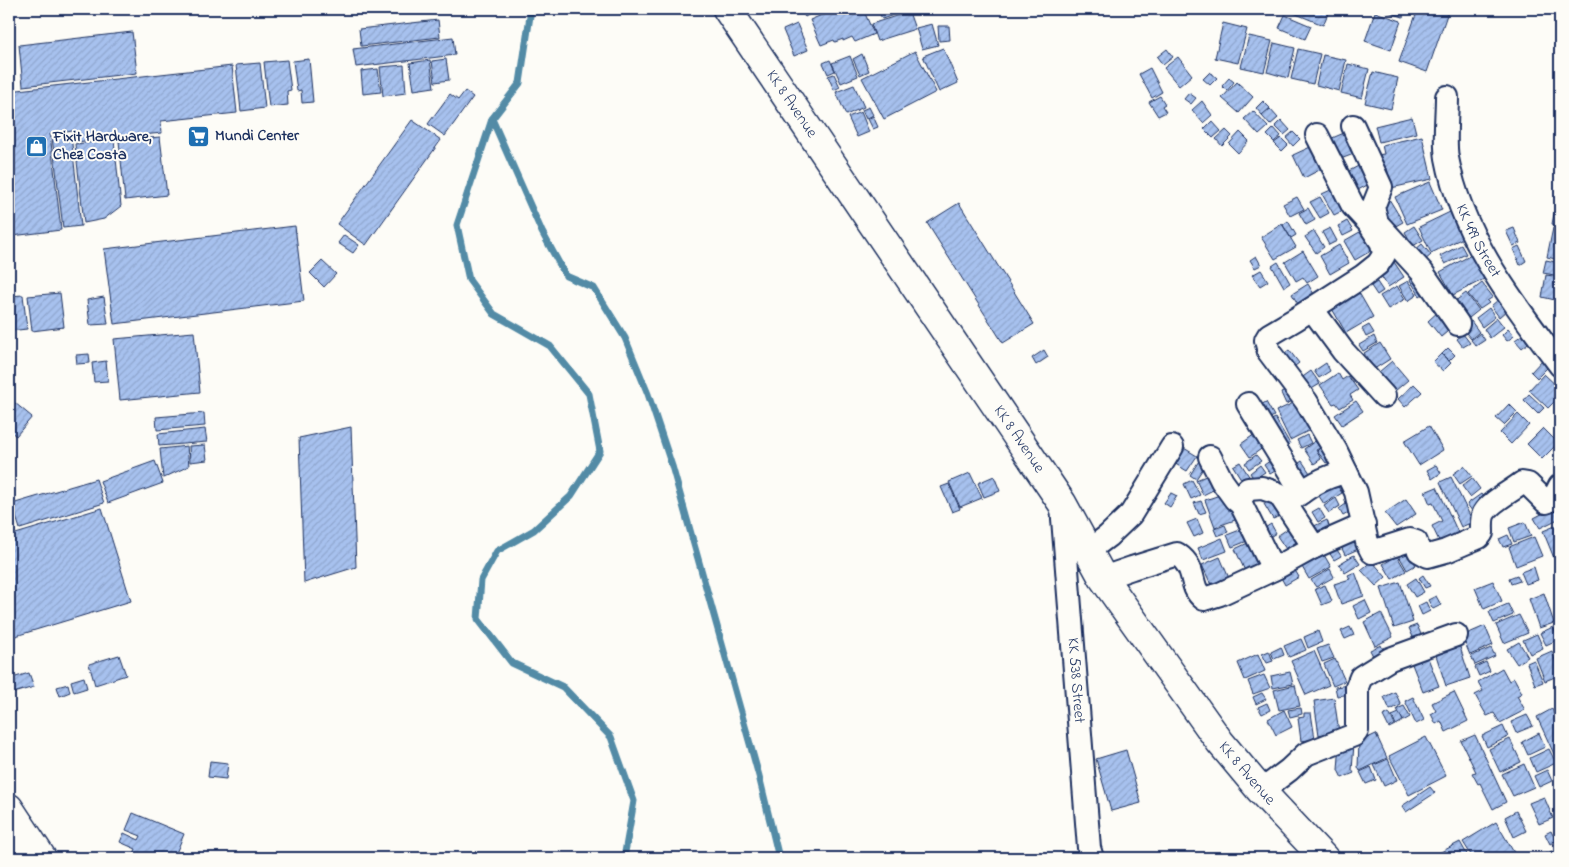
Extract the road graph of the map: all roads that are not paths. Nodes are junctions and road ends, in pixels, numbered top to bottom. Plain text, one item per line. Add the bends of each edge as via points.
1 (727, 9) edge
2 (1447, 97) dead end
3 (1353, 126) dead end
4 (1317, 135) dead end
5 (1312, 309) junction
6 (1458, 324) dead end
7 (1560, 365) edge
8 (1384, 396) dead end
9 (1248, 404) dead end
10 (1172, 447) dead end
11 (1210, 457) dead end
12 (1286, 466) junction
13 (1346, 472) junction
14 (1243, 494) junction
15 (1558, 497) edge
16 (1294, 498) junction
17 (1062, 503) junction
18 (1364, 525) junction
19 (1314, 547) junction
20 (1088, 551) junction
21 (1273, 569) junction
22 (1103, 578) junction
23 (1456, 635) dead end
24 (1261, 792) junction
25 (14, 816) edge
26 (12, 858) edge
27 (42, 858) edge
28 (1092, 858) edge
29 (1324, 858) edge

1 - 17 main road, KK 8 Avenue
2 - 7 street, KK 499 Street via 1447,157 1461,210 1484,256
3 - 6 street via 1381,188 1373,207 1377,222 1422,272
4 - 5 street via 1353,206 1382,243 1384,255 1378,264
5 - 8 street via 1343,351
5 - 13 street via 1266,340 1269,352 1306,401
9 - 12 street
10 - 20 street via 1131,514
11 - 14 street via 1235,498
12 - 14 street
12 - 16 street
13 - 16 street via 1328,476
13 - 18 street via 1356,492
14 - 16 street via 1262,488
14 - 21 street
15 - 18 street via 1546,502 1528,484 1522,483 1484,513 1479,537 1446,552 1428,556 1410,540 1372,552
16 - 19 street
17 - 20 main road, KK 8 Avenue
17 - 28 street, KK 538 Street
18 - 19 street
19 - 21 street
20 - 22 main road, KK 8 Avenue
21 - 22 street via 1204,599 1198,595 1186,560 1177,554
22 - 24 main road, KK 8 Avenue via 1220,742
23 - 24 street via 1390,659 1361,677 1357,687 1357,731 1354,735 1306,754
24 - 29 main road, KK 8 Avenue
25 - 26 main road
25 - 27 main road

